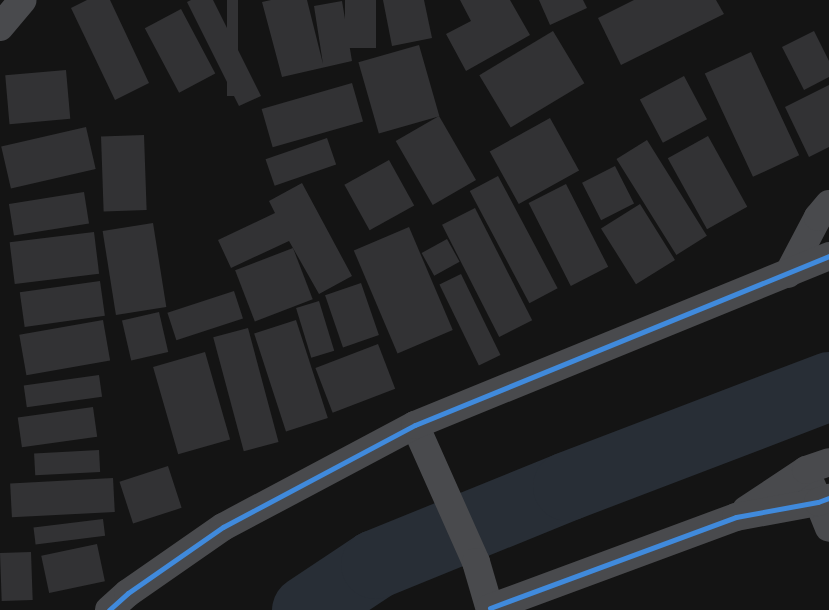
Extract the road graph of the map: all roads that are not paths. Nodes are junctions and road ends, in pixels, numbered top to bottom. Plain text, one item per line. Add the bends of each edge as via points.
1 (24, 0) edge
2 (0, 27) edge
3 (829, 204) edge
4 (829, 256) edge
5 (788, 274) junction
6 (415, 425) junction
7 (818, 466) edge
8 (824, 500) edge
9 (736, 516) junction
10 (829, 528) edge
11 (490, 609) edge
12 (108, 610) edge

1 - 2 street
3 - 5 street via 818,217
4 - 5 street
5 - 6 street
6 - 11 street via 470,546
6 - 12 street via 223,527 128,592
7 - 8 street
7 - 9 street
8 - 9 street
8 - 10 street
9 - 11 street

